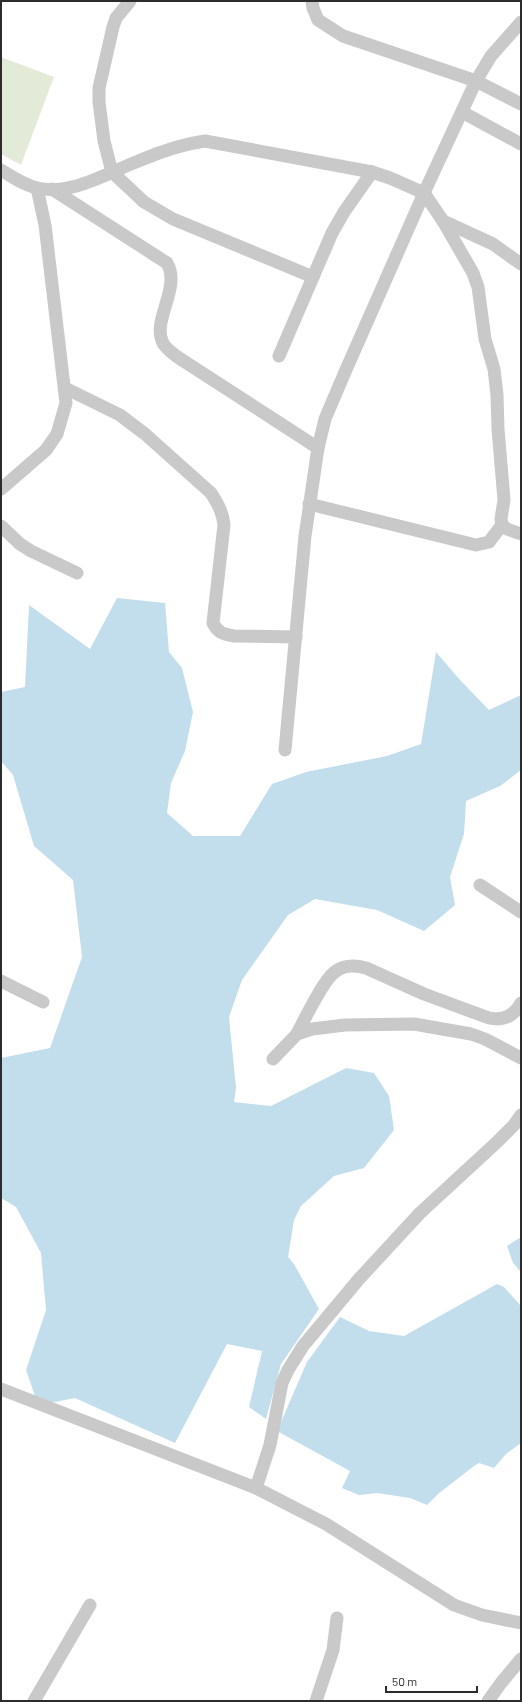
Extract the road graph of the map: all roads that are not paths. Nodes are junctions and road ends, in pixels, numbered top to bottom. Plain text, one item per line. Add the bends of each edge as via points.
1 (130, 1) edge
2 (312, 1) edge
3 (520, 25) edge
4 (476, 81) junction
5 (521, 104) edge
6 (462, 112) junction
7 (521, 144) edge
8 (1, 170) edge
9 (112, 172) junction
10 (372, 172) junction
11 (38, 188) junction
12 (52, 189) junction
13 (424, 193) junction
14 (443, 221) junction
15 (521, 264) edge
16 (313, 277) junction
17 (279, 356) dead end
18 (65, 388) junction
19 (318, 448) junction
20 (1, 490) edge
21 (310, 504) junction
22 (502, 525) junction
23 (1, 526) edge
24 (521, 534) edge
25 (77, 573) dead end
26 (296, 637) junction
27 (285, 750) dead end
28 (480, 885) dead end
29 (521, 912) edge
30 (1, 981) edge
31 (43, 1002) dead end
32 (521, 1003) edge
33 (297, 1034) junction
34 (521, 1058) edge
35 (273, 1059) dead end
36 (521, 1115) edge
37 (1, 1389) edge
38 (256, 1488) junction
39 (90, 1605) dead end
40 (337, 1618) dead end
41 (521, 1623) edge
42 (521, 1659) edge
43 (34, 1701) edge
44 (316, 1701) edge
45 (488, 1701) edge

1 - 9 street via 116,18 99,88 100,115
2 - 4 street via 318,20 343,36
3 - 4 street via 491,56
4 - 5 street
4 - 6 street
6 - 7 street
6 - 13 street
8 - 11 street
9 - 10 street via 178,146 205,141
9 - 12 street via 85,183
9 - 16 street via 144,202 172,219
10 - 13 street
10 - 16 street via 339,219
11 - 12 street
11 - 18 street
12 - 19 street via 167,263 171,270 171,281 160,331 162,342 169,350
13 - 14 street
13 - 19 street via 333,400
14 - 15 street via 493,244
14 - 22 street via 468,262 478,288 485,339 494,369 504,500
16 - 17 street
18 - 20 street via 66,403 57,434 46,450
18 - 26 street via 120,415 145,434 218,503 224,525 213,623 217,631 234,636
19 - 21 street
21 - 22 street via 476,545 488,542
21 - 26 street
22 - 24 street
23 - 25 street via 31,551
26 - 27 street
28 - 29 street
30 - 31 street
32 - 33 street via 512,1015 497,1020 424,994 366,968 348,966 334,972 325,982
33 - 34 street via 312,1029 344,1025 414,1024 472,1034
33 - 35 street
36 - 38 street via 496,1144 420,1213 359,1279 303,1346 282,1384 270,1445
37 - 38 street
38 - 41 street via 326,1524 454,1605 482,1615
39 - 43 street
40 - 44 street via 333,1650
42 - 45 street

